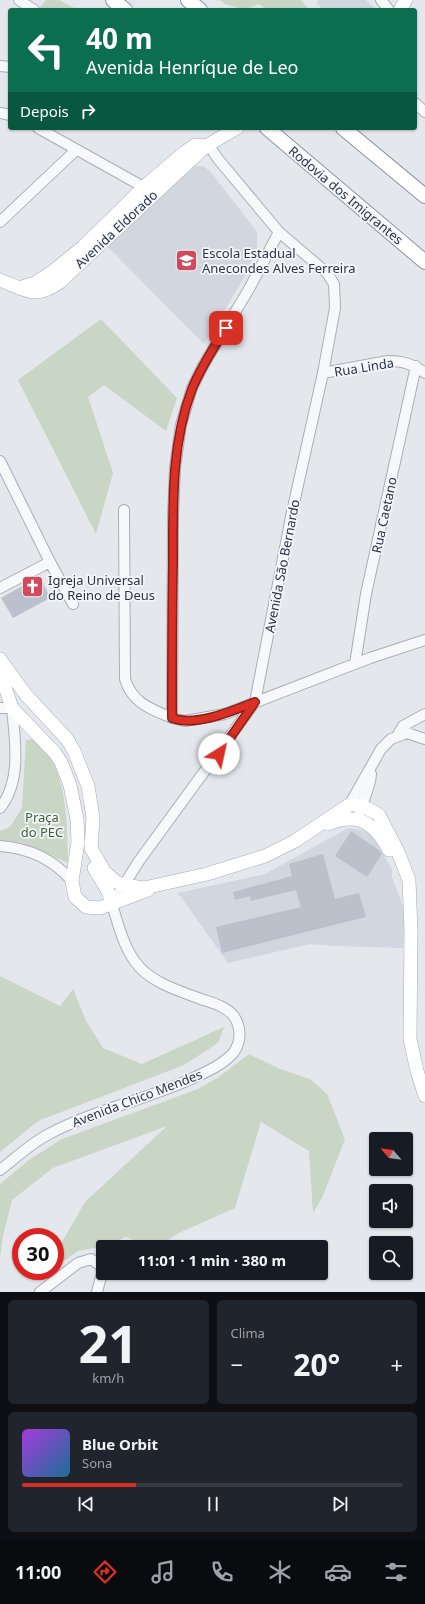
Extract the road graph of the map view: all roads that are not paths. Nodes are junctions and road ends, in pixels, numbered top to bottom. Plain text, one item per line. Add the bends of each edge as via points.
1 (19, 0) edge
2 (112, 0) edge
3 (188, 0) edge
4 (381, 0) edge
5 (31, 8) edge
6 (122, 8) edge
7 (198, 8) edge
8 (387, 8) edge
9 (417, 105) edge
10 (425, 112) edge
11 (41, 130) edge
12 (230, 130) edge
13 (269, 130) edge
14 (345, 130) edge
15 (207, 145) junction
16 (76, 150) junction
17 (149, 190) junction
18 (423, 195) edge
19 (0, 222) edge
20 (279, 232) junction
21 (425, 262) edge
22 (0, 280) edge
23 (416, 366) junction
24 (323, 373) junction
25 (425, 373) edge
26 (0, 461) edge
27 (124, 510) dead end
28 (50, 562) junction
29 (0, 588) edge
30 (73, 604) dead end
31 (425, 640) edge
32 (0, 659) edge
33 (355, 664) junction
34 (0, 672) edge
35 (255, 702) junction
36 (6, 708) edge
37 (425, 714) edge
38 (172, 718) junction
39 (62, 733) junction
40 (396, 736) junction
41 (425, 739) edge
42 (0, 808) edge
43 (354, 812) junction
44 (0, 846) edge
45 (91, 848) junction
46 (72, 881) junction
47 (162, 884) junction
48 (123, 885) junction
49 (112, 904) junction
50 (425, 1096) edge
51 (0, 1170) edge
52 (40, 1292) edge
53 (97, 1292) edge

1 - 5 street
2 - 6 highway
3 - 7 highway
4 - 8 street
9 - 10 street
11 - 16 street
12 - 15 main road, Avenida Eldorado
13 - 21 highway, Rodovia dos Imigrantes
14 - 18 highway
15 - 17 main road, Avenida Eldorado
15 - 20 street, Avenida São Bernardo
16 - 17 street
16 - 19 street
17 - 22 main road, Avenida Eldorado via 86,250 60,282 50,290 34,293
20 - 24 street, Avenida São Bernardo via 327,273 334,284 335,308
20 - 38 street via 250,288 204,364 192,388 181,426 175,468 173,515
23 - 24 street, Rua Linda via 388,361
23 - 25 street, Rua Linda
23 - 33 street, Rua Caetano via 366,594
24 - 35 street, Avenida São Bernardo via 292,512
26 - 28 street
27 - 38 street via 125,679 138,701
28 - 29 street
28 - 30 street
31 - 33 street
32 - 39 main road via 26,695
33 - 35 street
34 - 36 main road
35 - 38 street via 224,714 195,720
35 - 48 street, Avenida São Bernardo
36 - 39 main road via 20,709 32,714
36 - 42 street via 15,741 15,772 10,790
36 - 46 main road via 55,753 70,785 77,819 78,842
37 - 40 street via 403,726
39 - 45 main road via 74,751 88,786 92,818
40 - 41 street via 407,733
40 - 43 street via 381,749 372,768 368,794
43 - 47 main road via 313,828 265,856 207,874
43 - 50 main road via 376,812 385,825 407,874 410,1039
44 - 46 street via 26,851 49,860 60,867
45 - 48 main road via 104,871
45 - 49 main road via 92,864 108,891
46 - 49 main road via 75,897 86,907 100,908
47 - 48 main road via 144,888
47 - 49 main road
48 - 49 street, Avenida São Bernardo
49 - 51 street, Avenida Chico Mendes via 122,938 133,960 144,973 161,984 219,1005 230,1012 240,1030 239,1040 225,1061 206,1072 176,1086 48,1134
52 - 53 street via 78,1263 91,1259 101,1266 102,1273

